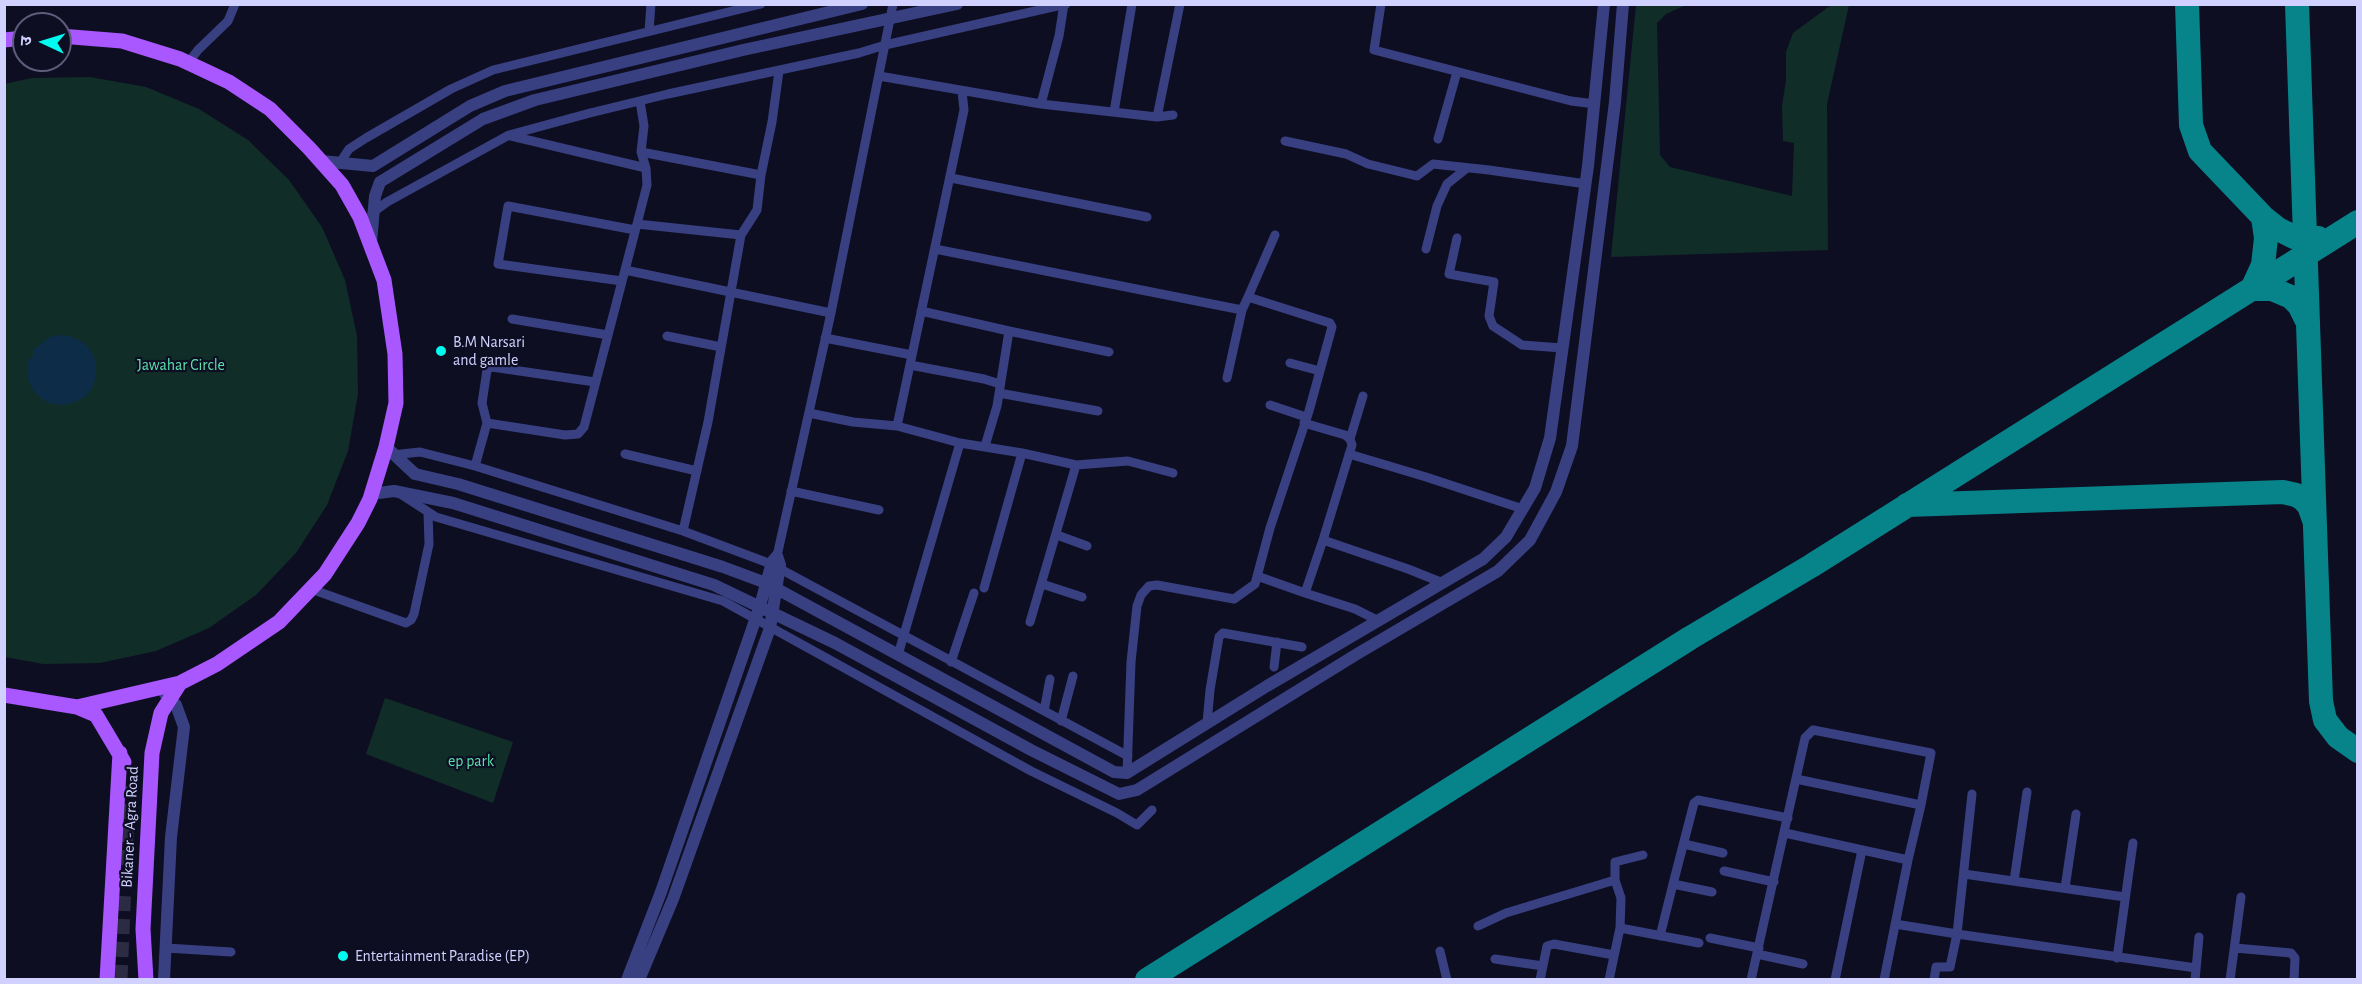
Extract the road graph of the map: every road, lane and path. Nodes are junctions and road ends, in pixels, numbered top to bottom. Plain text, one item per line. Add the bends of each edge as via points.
1 (236, 4) edge
2 (651, 4) edge
3 (761, 4) edge
4 (862, 4) edge
5 (893, 4) edge
6 (957, 4) edge
7 (1132, 4) edge
8 (1180, 4) edge
9 (1380, 4) edge
10 (1604, 4) edge
11 (1623, 4) edge
12 (1065, 5) edge
13 (890, 20) junction
14 (649, 31) junction
15 (72, 37) edge
16 (885, 45) junction
17 (188, 63) junction
18 (779, 70) junction
19 (1457, 72) junction
20 (879, 76) junction
21 (962, 91) junction
22 (640, 101) junction
23 (1041, 104) junction
24 (1595, 104) junction
25 (1114, 112) junction
26 (1173, 115) dead end
27 (1157, 117) junction
28 (509, 135) junction
29 (1438, 139) dead end
30 (1285, 141) dead end
31 (641, 152) junction
32 (321, 161) junction
33 (339, 164) junction
34 (646, 168) junction
35 (1467, 168) junction
36 (761, 175) junction
37 (951, 178) junction
38 (1585, 188) junction
39 (1603, 193) junction
40 (372, 213) junction
41 (1147, 217) dead end
42 (636, 227) junction
43 (741, 235) junction
44 (1275, 235) dead end
45 (1457, 238) dead end
46 (370, 243) junction
47 (935, 249) junction
48 (1426, 249) dead end
49 (625, 270) junction
50 (622, 281) junction
51 (732, 292) junction
52 (1248, 297) junction
53 (1242, 310) junction
54 (921, 311) junction
55 (831, 313) junction
56 (512, 319) dead end
57 (1009, 331) junction
58 (608, 335) junction
59 (667, 336) dead end
60 (825, 338) junction
61 (721, 347) junction
62 (1562, 348) junction
63 (1583, 350) junction
64 (1109, 352) dead end
65 (911, 360) junction
66 (1290, 363) dead end
67 (1320, 371) junction
68 (1227, 378) dead end
69 (595, 382) junction
70 (1000, 388) junction
71 (1363, 396) dead end
72 (1270, 405) dead end
73 (1098, 411) dead end
74 (809, 413) junction
75 (1305, 420) junction
76 (487, 423) junction
77 (897, 426) junction
78 (1350, 439) junction
79 (960, 443) junction
80 (985, 446) junction
81 (389, 451) junction
82 (1022, 453) junction
83 (625, 454) dead end
84 (1349, 454) junction
85 (1076, 465) junction
86 (475, 466) junction
87 (697, 471) junction
88 (1173, 473) dead end
89 (394, 491) junction
90 (791, 491) junction
91 (371, 494) junction
92 (1523, 509) junction
93 (879, 510) dead end
94 (428, 512) junction
95 (683, 531) junction
96 (1057, 535) junction
97 (1323, 540) junction
98 (1087, 546) dead end
99 (776, 563) junction
100 (1257, 576) junction
101 (1443, 583) junction
102 (772, 585) junction
103 (1042, 585) junction
104 (984, 588) dead end
105 (311, 589) junction
106 (974, 593) dead end
107 (1305, 593) junction
108 (1082, 597) dead end
109 (760, 606) junction
110 (773, 612) junction
111 (755, 620) junction
112 (1379, 621) junction
113 (1030, 622) dead end
114 (770, 628) junction
115 (903, 636) junction
116 (1277, 642) junction
117 (1302, 646) dead end
118 (898, 655) junction
119 (951, 662) junction
120 (1274, 668) dead end
121 (1073, 676) dead end
122 (1050, 678) dead end
123 (165, 694) junction
124 (4, 696) edge
125 (77, 707) junction
126 (1044, 711) junction
127 (1061, 721) junction
128 (1207, 723) junction
129 (120, 753) junction
130 (1128, 756) junction
131 (1128, 773) junction
132 (1796, 779) junction
133 (128, 786) tunnel mouth
134 (1137, 790) junction
135 (2027, 792) dead end
136 (1972, 794) dead end
137 (1921, 805) junction
138 (1152, 810) dead end
139 (2076, 814) dead end
140 (1788, 818) junction
141 (1785, 833) junction
142 (2133, 843) dead end
143 (1684, 844) junction
144 (1862, 850) junction
145 (1723, 853) dead end
146 (1643, 855) dead end
147 (1908, 860) junction
148 (1724, 871) dead end
149 (1964, 874) junction
150 (1616, 880) junction
151 (2014, 881) junction
152 (1774, 882) junction
153 (1673, 884) junction
154 (2065, 888) junction
155 (1712, 892) dead end
156 (2125, 897) junction
157 (2241, 897) dead end
158 (1895, 924) junction
159 (1478, 926) dead end
160 (1620, 928) junction
161 (143, 930) junction
162 (1957, 934) junction
163 (1660, 936) junction
164 (2199, 937) dead end
165 (1710, 938) dead end
166 (1699, 943) dead end
167 (166, 948) junction
168 (2235, 948) junction
169 (1440, 951) dead end
170 (1758, 951) junction
171 (231, 952) dead end
172 (1614, 955) junction
173 (2117, 958) junction
174 (1495, 959) dead end
175 (1803, 964) dead end
176 (1543, 966) junction
177 (2196, 968) junction
178 (107, 980) edge
179 (137, 980) edge
180 (146, 980) edge
181 (164, 980) edge
182 (627, 980) edge
183 (639, 980) edge
184 (1447, 980) edge
185 (1540, 980) edge
186 (1609, 980) edge
187 (1751, 980) edge
188 (1835, 980) edge
189 (1884, 980) edge
190 (1934, 980) edge
191 (2196, 980) edge
192 (2230, 980) edge
193 (2294, 980) edge

1 - 17 street via 228,21
2 - 14 street
3 - 14 street
4 - 33 street via 505,91 470,106 373,166
5 - 13 street
6 - 13 street
7 - 25 street
8 - 27 street
9 - 19 street via 1374,50
10 - 24 street
11 - 39 street
12 - 16 street
12 - 23 street
13 - 16 street
13 - 40 street via 743,50 535,100 483,119 380,182
14 - 33 street via 493,70 451,89 366,138 349,149
15 - 17 main road via 122,41
16 - 18 street
16 - 20 street
17 - 32 main road via 229,82 270,109
18 - 22 street
18 - 36 street
19 - 24 street
19 - 29 street
20 - 21 street
20 - 55 street
21 - 23 street
21 - 37 street via 964,111
22 - 28 street
22 - 31 street via 644,126
23 - 25 street
24 - 38 street
25 - 27 street
26 - 27 street
28 - 34 street
28 - 40 street
30 - 35 street via 1346,154 1368,164 1417,176 1433,164
31 - 34 street
31 - 36 street
32 - 33 street
32 - 46 main road via 342,185
34 - 42 street via 647,185
35 - 38 street
35 - 48 street via 1447,184
36 - 43 street via 757,210
37 - 41 street
37 - 47 street
38 - 39 street
38 - 62 street
39 - 63 street
40 - 46 street
42 - 43 street
42 - 49 street
42 - 50 street via 508,206 498,264
43 - 51 street
44 - 52 street
45 - 62 street via 1449,274 1494,282 1489,316 1493,326 1522,345
46 - 81 main road via 384,280 395,354 396,403
47 - 53 street
47 - 54 street
49 - 50 street
49 - 51 street
50 - 58 street
51 - 55 street
51 - 61 street
52 - 53 street
52 - 67 street via 1330,323
53 - 68 street
54 - 57 street
54 - 65 street
55 - 60 street
56 - 58 street
57 - 64 street
57 - 70 street
58 - 69 street
59 - 61 street
60 - 65 street
60 - 74 street
61 - 87 street
62 - 63 street
62 - 92 street via 1550,438 1535,488
63 - 134 street via 1572,446 1556,492 1530,540 1498,571
65 - 70 street via 984,379
65 - 77 street
66 - 67 street
67 - 75 street
69 - 76 street via 584,426 578,434
69 - 76 street via 492,367 487,370 482,404
70 - 73 street
70 - 80 street
71 - 78 street
72 - 75 street
74 - 77 street
74 - 90 street
75 - 78 street
75 - 100 street
76 - 86 street
77 - 79 street
78 - 84 street
79 - 80 street
79 - 115 street
80 - 82 street
81 - 86 street via 420,452
81 - 91 main road
81 - 102 street via 415,474 491,494
82 - 85 street
82 - 104 street
83 - 87 street
84 - 92 street
84 - 97 street
85 - 88 street via 1128,461
85 - 96 street
86 - 95 street
87 - 95 street
89 - 91 street
89 - 94 street
89 - 109 street via 453,503 641,560 714,585
90 - 93 street
90 - 99 street
91 - 105 main road via 358,523
92 - 101 street via 1506,537 1483,559
94 - 105 street via 429,544 411,620 406,623
94 - 111 street via 723,601
95 - 99 street
96 - 98 street
96 - 103 street
97 - 101 street
97 - 107 street
99 - 102 street
99 - 115 street
100 - 107 street
100 - 130 street via 1255,584 1234,599 1157,585 1145,589 1137,606 1133,640
101 - 112 street
102 - 109 street
102 - 110 street
102 - 118 street
103 - 108 street
103 - 113 street
105 - 123 main road via 279,622
106 - 119 street
107 - 112 street
109 - 110 street
109 - 111 street
110 - 114 street
110 - 134 street via 1119,794
111 - 114 street
111 - 182 street
112 - 128 street
114 - 138 street via 1137,825
114 - 183 street via 673,899
115 - 118 street
115 - 119 street
116 - 117 street
116 - 120 street
116 - 128 street via 1229,633 1219,637
118 - 131 street via 1114,772
119 - 126 street
121 - 127 street
122 - 126 street
123 - 125 main road
123 - 161 main road, Bikaner - Agra Road via 152,753
123 - 167 street via 181,714 184,726 171,837
124 - 125 main road
125 - 129 main road, Bikaner - Agra Road via 96,715
126 - 127 street
127 - 130 street
128 - 131 street
129 - 133 main road via 128,770
129 - 178 main road, Bikaner - Agra Road
130 - 131 street
131 - 134 street
132 - 137 street
132 - 137 street via 1805,738 1813,730 1931,753
132 - 140 street
135 - 151 street
136 - 149 street
137 - 147 street
139 - 154 street
140 - 141 street
140 - 143 street via 1698,800
141 - 144 street
141 - 152 street
142 - 156 street
143 - 145 street
143 - 153 street
144 - 147 street
144 - 188 street
146 - 150 street via 1615,862
147 - 158 street
148 - 152 street
149 - 151 street
149 - 162 street
150 - 159 street via 1516,910
150 - 160 street via 1621,898
151 - 154 street
152 - 170 street
153 - 155 street
153 - 163 street
154 - 156 street
156 - 173 street
157 - 168 street
158 - 162 street
158 - 189 street
160 - 163 street
160 - 172 street
161 - 179 main road
161 - 180 main road, Bikaner - Agra Road
162 - 173 street
162 - 190 street via 1950,967 1936,967
163 - 166 street
164 - 177 street
165 - 170 street
167 - 171 street
167 - 181 street
168 - 192 street
168 - 193 street via 2291,953 2295,958
169 - 184 street
170 - 175 street
170 - 187 street
172 - 176 street via 1554,944 1547,946
172 - 186 street
173 - 177 street
174 - 176 street
176 - 185 street
177 - 191 street

